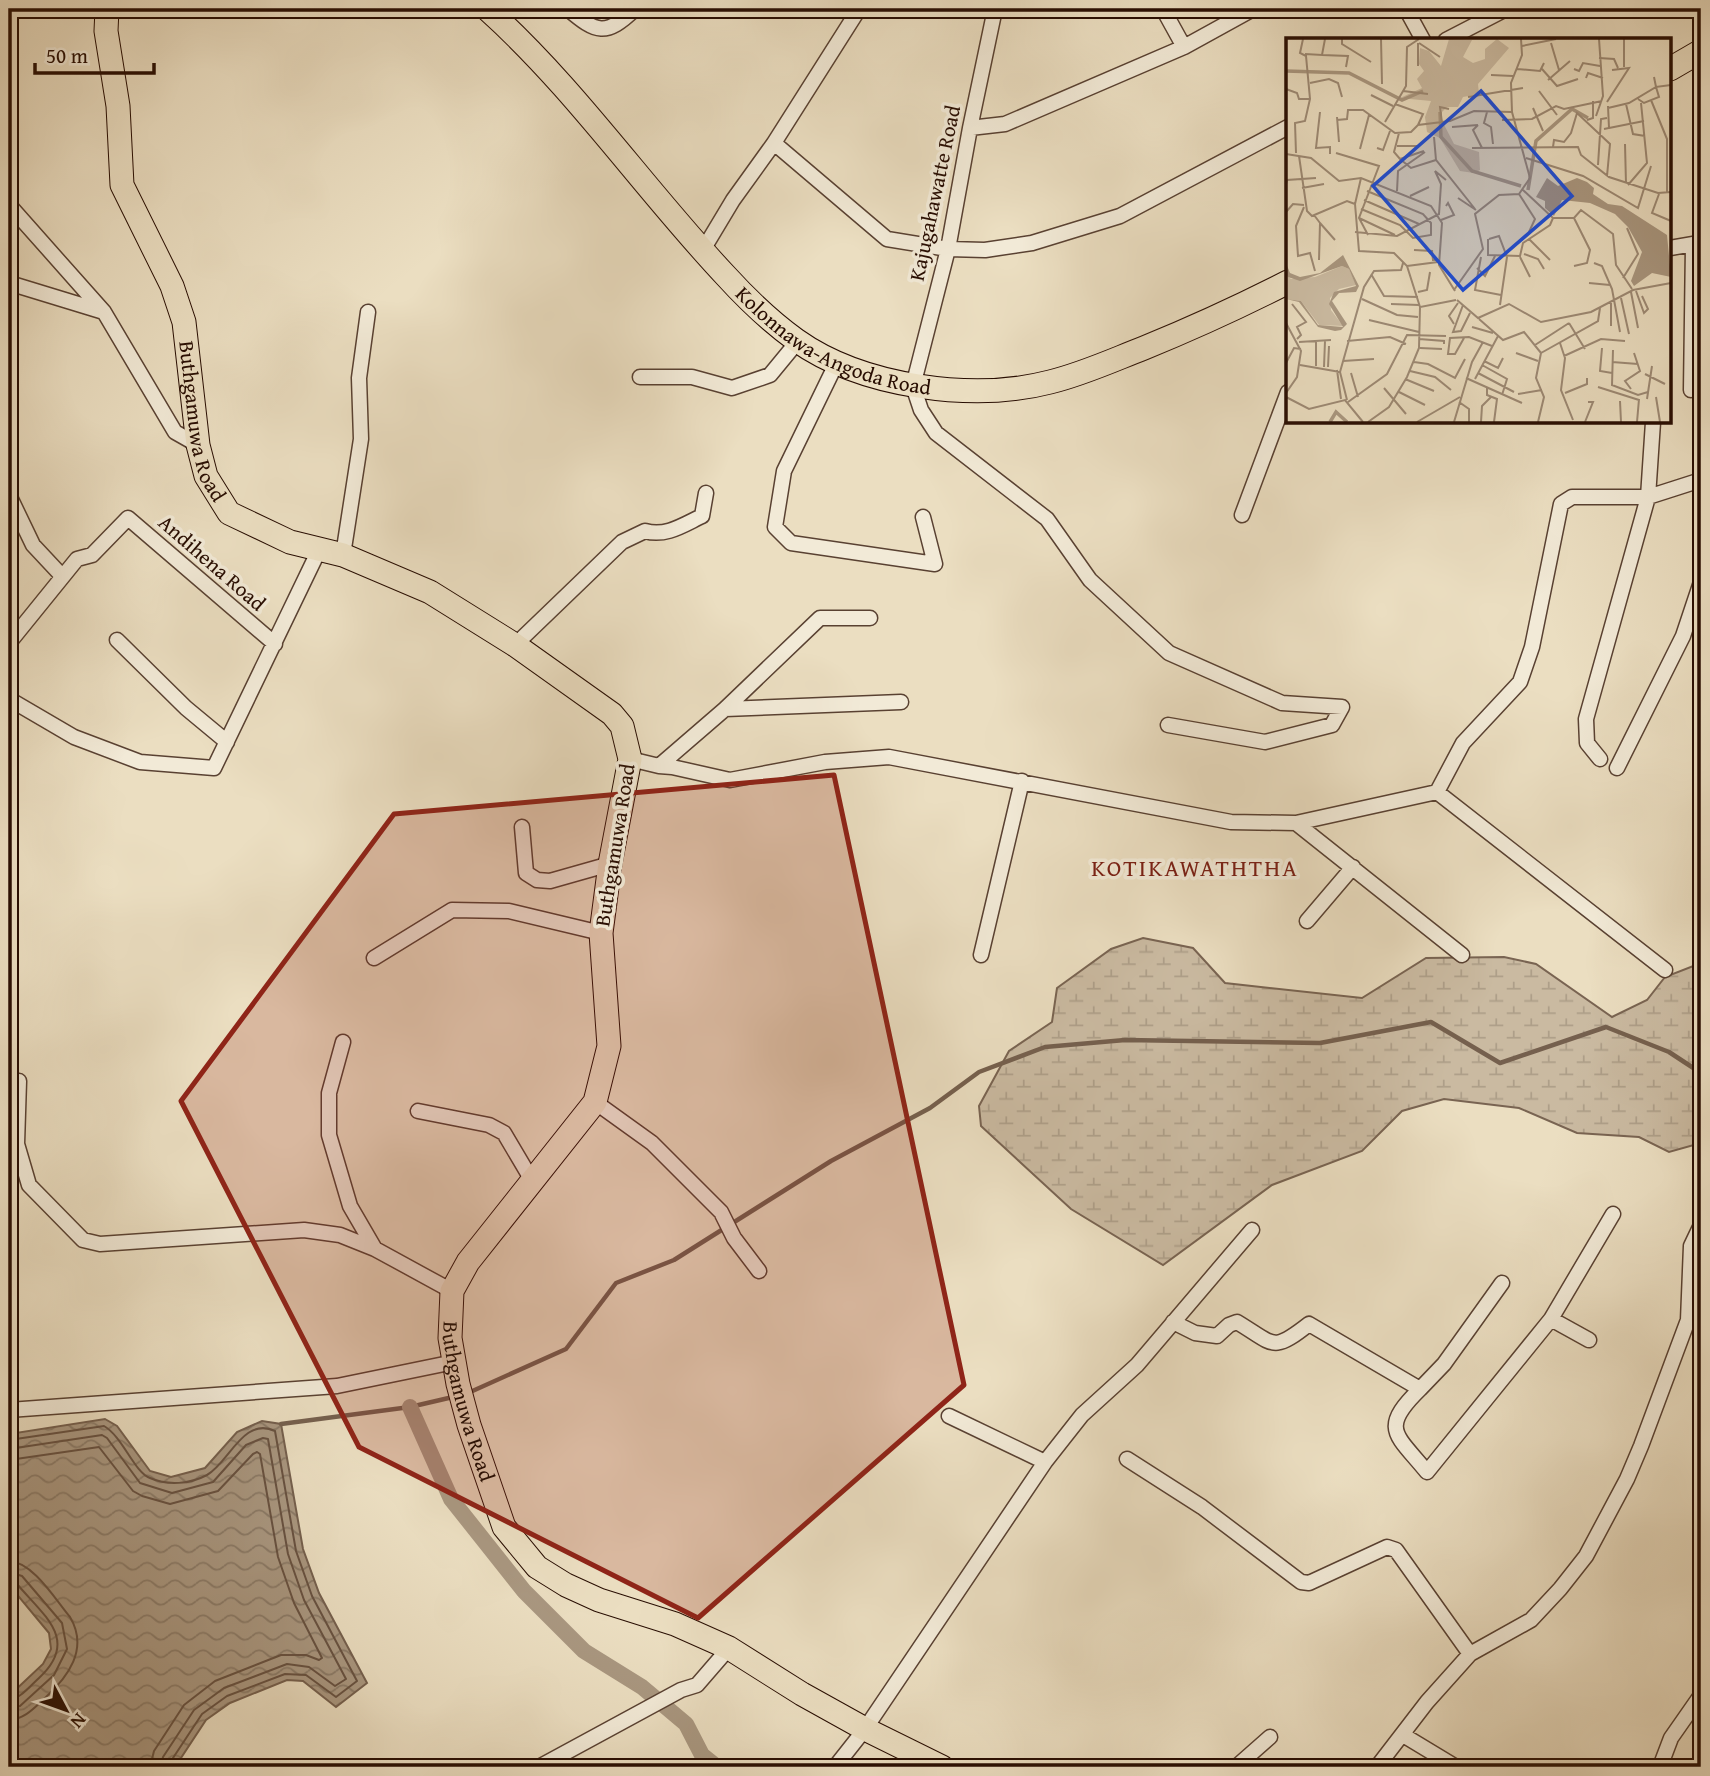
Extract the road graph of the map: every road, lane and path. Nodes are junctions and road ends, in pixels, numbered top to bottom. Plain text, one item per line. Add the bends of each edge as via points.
1 (95, 9) edge
2 (487, 9) edge
3 (568, 9) edge
4 (635, 9) edge
5 (859, 9) edge
6 (995, 9) edge
7 (1163, 9) edge
8 (1253, 9) edge
9 (1406, 9) edge
10 (1506, 9) edge
11 (106, 20) edge
12 (1422, 38) edge
13 (1450, 38) edge
14 (1184, 47) junction
15 (1701, 51) edge
16 (1672, 67) edge
17 (970, 128) junction
18 (1286, 128) edge
19 (774, 143) junction
20 (9, 205) edge
21 (1697, 244) edge
22 (1672, 248) edge
23 (948, 249) junction
24 (703, 250) junction
25 (9, 283) edge
26 (1286, 283) edge
27 (104, 312) junction
28 (368, 312) dead end
29 (798, 341) junction
30 (837, 362) junction
31 (640, 377) dead end
32 (913, 386) junction
33 (1691, 390) dead end
34 (1286, 397) edge
35 (1653, 424) edge
36 (198, 445) junction
37 (1701, 480) edge
38 (706, 493) dead end
39 (9, 495) edge
40 (1648, 497) junction
41 (1242, 515) dead end
42 (923, 517) dead end
43 (320, 548) junction
44 (343, 555) junction
45 (62, 576) junction
46 (1701, 582) edge
47 (870, 618) dead end
48 (117, 640) dead end
49 (9, 643) edge
50 (275, 644) junction
51 (515, 645) junction
52 (9, 699) edge
53 (901, 702) dead end
54 (725, 709) junction
55 (1168, 725) dead end
56 (228, 742) junction
57 (630, 759) junction
58 (1600, 759) dead end
59 (659, 766) junction
60 (1617, 768) dead end
61 (1022, 781) junction
62 (1437, 792) junction
63 (1296, 823) junction
64 (522, 827) dead end
65 (610, 864) junction
66 (1353, 867) junction
67 (1307, 921) dead end
68 (601, 933) junction
69 (981, 955) dead end
70 (1462, 955) dead end
71 (374, 958) dead end
72 (1665, 970) dead end
73 (344, 1042) dead end
74 (19, 1081) dead end
75 (595, 1102) junction
76 (418, 1111) dead end
77 (533, 1182) junction
78 (1613, 1214) dead end
79 (1701, 1225) edge
80 (1252, 1230) dead end
81 (375, 1249) junction
82 (759, 1271) dead end
83 (1502, 1283) dead end
84 (452, 1291) junction
85 (1551, 1319) junction
86 (1173, 1322) junction
87 (1589, 1340) dead end
88 (456, 1373) junction
89 (1420, 1389) junction
90 (9, 1410) edge
91 (948, 1416) dead end
92 (1127, 1459) dead end
93 (1045, 1462) junction
94 (729, 1648) junction
95 (1470, 1654) junction
96 (1701, 1695) edge
97 (864, 1729) junction
98 (1403, 1735) junction
99 (1270, 1737) dead end
100 (539, 1767) edge
101 (835, 1767) edge
102 (942, 1767) edge
103 (1236, 1767) edge
104 (1377, 1767) edge
105 (1456, 1767) edge
106 (1660, 1767) edge

1 - 11 main road, Buthgamuwa Road
2 - 24 main road, Kolonnawa-Angoda Road via 531,50
3 - 4 street via 589,27 600,30 622,21
5 - 19 street
6 - 17 street, Kajugahawatte Road
7 - 14 street
8 - 14 street
9 - 12 street
10 - 13 street
11 - 36 main road, Buthgamuwa Road via 118,106 122,185 172,286 184,322
14 - 17 street via 1005,124
15 - 16 main road
17 - 23 street, Kajugahawatte Road
18 - 23 street via 1120,216 1032,243 985,250
19 - 23 street via 887,239
19 - 24 street
20 - 27 street
21 - 22 street
21 - 33 street
23 - 32 street, Kajugahawatte Road
24 - 29 main road, Kolonnawa-Angoda Road via 748,299
25 - 27 street
26 - 32 main road, Kolonnawa-Angoda Road via 1189,329 1048,383 975,392
27 - 36 street via 175,432
28 - 44 street via 359,378 360,439
29 - 30 main road, Kolonnawa-Angoda Road
29 - 31 street via 770,374 732,388 692,377
30 - 32 main road, Kolonnawa-Angoda Road
30 - 42 street via 784,471 775,527 791,543 935,564
32 - 55 street via 936,433 1047,519 1090,580 1169,653 1282,703 1342,707 1332,726 1265,742
34 - 41 street
35 - 40 street
36 - 43 main road, Buthgamuwa Road via 206,476 229,513 290,542
37 - 40 street
38 - 51 street via 702,516 677,528 658,534 645,531 622,542
39 - 45 street via 33,545
40 - 58 street via 1587,719 1587,743
40 - 62 street via 1572,497 1561,504 1532,647 1520,682 1463,743
43 - 44 main road, Buthgamuwa Road
43 - 50 street
44 - 51 main road, Buthgamuwa Road via 430,592
45 - 49 street, Andihena Road
45 - 50 street, Andihena Road via 77,559 92,555 128,518
46 - 60 street via 1683,636
47 - 54 street via 820,618
48 - 56 street
50 - 56 street
51 - 57 main road, Buthgamuwa Road via 612,714 622,726
52 - 56 street via 74,737 140,762 214,768
53 - 54 street
54 - 59 street
57 - 59 street
57 - 65 main road, Buthgamuwa Road
59 - 61 street via 730,780 825,762 889,757
61 - 63 street via 1231,822
61 - 69 street
62 - 63 street
62 - 72 street
63 - 66 street
64 - 65 street via 526,873 537,880 550,881
65 - 68 main road, Buthgamuwa Road
66 - 67 street
66 - 70 street
68 - 71 street via 509,911 452,910
68 - 75 main road, Buthgamuwa Road via 609,1046
73 - 81 street via 329,1093 329,1135 350,1206
74 - 81 street via 17,1144 29,1185 83,1240 100,1244 304,1230 340,1235
75 - 77 main road, Buthgamuwa Road
75 - 82 street via 652,1143 721,1212
76 - 77 street via 489,1125 504,1133
77 - 84 main road, Buthgamuwa Road via 468,1262
78 - 85 street
79 - 95 street via 1690,1246 1688,1320 1641,1446 1586,1556 1531,1620
80 - 86 street
81 - 84 street
83 - 89 street via 1444,1364
84 - 88 main road, Buthgamuwa Road via 450,1338
85 - 87 street
85 - 89 street via 1427,1472 1396,1434 1395,1420
86 - 89 street via 1195,1333 1217,1336 1237,1322 1273,1344 1286,1342 1309,1324
86 - 93 street via 1137,1365 1082,1415
88 - 90 street
88 - 94 main road, Buthgamuwa Road via 504,1527 537,1567 599,1600 675,1624
91 - 93 street
92 - 95 street via 1202,1507 1301,1581 1309,1583 1387,1547 1396,1550
93 - 97 street
94 - 97 main road, Buthgamuwa Road
94 - 100 street via 697,1685
95 - 98 street
96 - 106 street via 1671,1738
97 - 101 street
97 - 102 main road, Buthgamuwa Road
98 - 104 street
98 - 105 street
99 - 103 street

